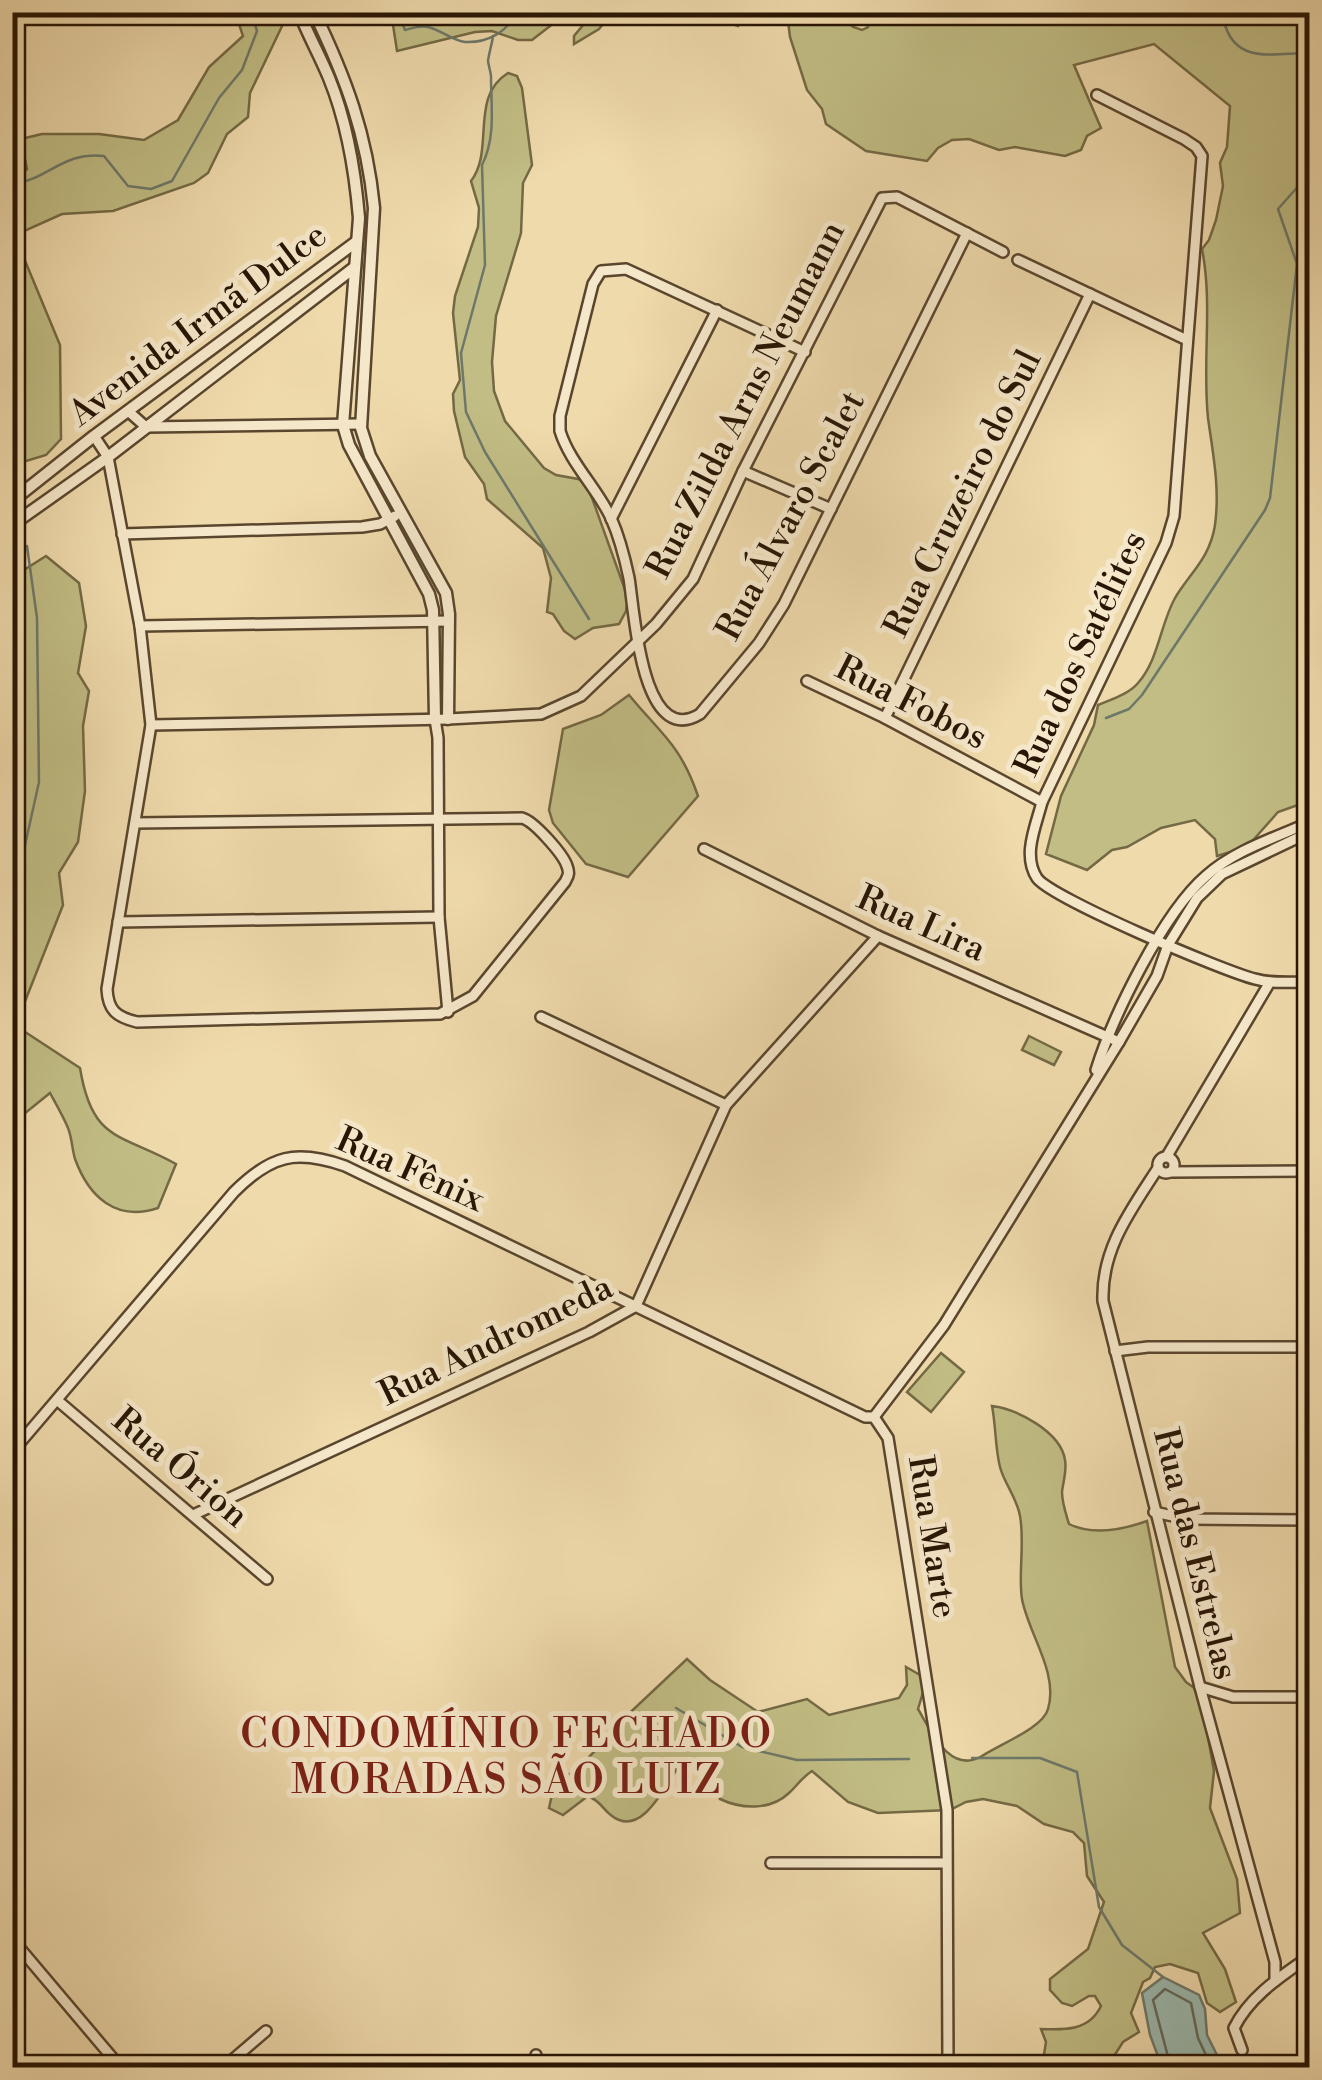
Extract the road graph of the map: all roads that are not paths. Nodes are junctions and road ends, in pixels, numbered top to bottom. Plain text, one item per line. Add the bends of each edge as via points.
1 (300, 12) edge
2 (314, 12) edge
3 (320, 26) junction
4 (307, 32) junction
5 (1097, 94) dead end
6 (967, 233) junction
7 (371, 236) junction
8 (357, 241) junction
9 (1003, 252) dead end
10 (1018, 260) dead end
11 (369, 261) junction
12 (354, 267) junction
13 (1090, 294) junction
14 (717, 310) junction
15 (1187, 340) junction
16 (805, 352) junction
17 (128, 411) junction
18 (360, 424) junction
19 (343, 426) junction
20 (146, 427) junction
21 (94, 436) junction
22 (108, 456) junction
23 (743, 471) junction
24 (12, 500) edge
25 (831, 509) junction
26 (402, 512) junction
27 (612, 519) junction
28 (390, 520) junction
29 (12, 525) edge
30 (122, 534) junction
31 (433, 621) junction
32 (449, 621) junction
33 (140, 626) junction
34 (636, 642) junction
35 (808, 681) dead end
36 (885, 718) junction
37 (435, 719) junction
38 (448, 720) junction
39 (151, 725) junction
40 (438, 738) junction
41 (1042, 802) junction
42 (439, 819) junction
43 (1310, 822) edge
44 (135, 823) junction
45 (1310, 832) edge
46 (704, 850) dead end
47 (439, 917) junction
48 (118, 922) junction
49 (878, 936) junction
50 (1163, 943) junction
51 (1252, 979) junction
52 (1270, 982) junction
53 (1310, 982) edge
54 (1130, 993) junction
55 (1144, 999) junction
56 (1258, 1008) junction
57 (448, 1012) junction
58 (541, 1017) dead end
59 (1106, 1036) junction
60 (1119, 1042) junction
61 (1092, 1083) junction
62 (726, 1105) junction
63 (1167, 1156) junction
64 (1158, 1168) junction
65 (1310, 1171) edge
66 (1171, 1172) junction
67 (636, 1306) junction
68 (1310, 1347) edge
69 (1115, 1351) junction
70 (57, 1400) junction
71 (874, 1418) junction
72 (12, 1452) edge
73 (1154, 1512) junction
74 (194, 1515) junction
75 (1310, 1520) edge
76 (267, 1579) dead end
77 (1200, 1687) junction
78 (1310, 1697) edge
79 (772, 1863) dead end
80 (946, 1863) junction
81 (12, 1939) edge
82 (1310, 1956) edge
83 (1274, 1962) junction
84 (1292, 1968) junction
85 (1275, 1982) junction
86 (266, 2031) dead end
87 (1242, 2050) dead end
88 (536, 2055) dead end
89 (121, 2068) edge
90 (223, 2068) edge
91 (536, 2068) edge
92 (948, 2068) edge

1 - 4 street
2 - 3 street
3 - 4 street
3 - 7 street via 349,87 361,132 372,190
4 - 8 street via 344,124
5 - 15 street, Rua dos Satélites via 1202,156
6 - 9 street
6 - 16 street, Rua Zilda Arns Neumann via 897,197 882,198
6 - 25 street, Rua Álvaro Scalet
7 - 8 street, Avenida Irmã Dulce
7 - 11 street
8 - 12 street
8 - 17 street, Avenida Irmã Dulce
10 - 13 street
11 - 12 street, Avenida Irmã Dulce
11 - 18 street
12 - 19 street
12 - 20 street, Avenida Irmã Dulce
13 - 15 street
13 - 36 street, Rua Cruzeiro do Sul
14 - 16 street
14 - 27 street
14 - 27 street via 626,269 601,271 593,284 560,431
15 - 41 street, Rua dos Satélites via 1174,516 1166,543
16 - 23 street, Rua Zilda Arns Neumann
17 - 20 street
17 - 21 street, Avenida Irmã Dulce
18 - 19 street
18 - 26 street
19 - 20 street
19 - 28 street
20 - 22 street, Avenida Irmã Dulce
21 - 22 street
21 - 24 street, Avenida Irmã Dulce
22 - 29 street, Avenida Irmã Dulce
22 - 30 street
23 - 25 street
23 - 34 street, Rua Zilda Arns Neumann via 693,579
25 - 34 street, Rua Álvaro Scalet via 759,644 700,714 684,719 666,712 652,694
26 - 28 street
26 - 32 street via 446,593
27 - 34 street
28 - 30 street via 362,527
28 - 31 street via 429,594
30 - 33 street
31 - 32 street
31 - 33 street
31 - 37 street
32 - 38 street
33 - 39 street
34 - 38 street, Rua Zilda Arns Neumann via 596,684 556,709
35 - 36 street, Rua Fobos
36 - 41 street, Rua Fobos
37 - 38 street, Rua Zilda Arns Neumann
37 - 39 street, Rua Zilda Arns Neumann
37 - 40 street
38 - 40 street
39 - 44 street
40 - 42 street
41 - 50 street, Rua dos Satélites via 1030,856 1038,880
42 - 44 street
42 - 47 street
42 - 57 street via 530,820 566,862 568,878 474,996
43 - 50 street, Rua Marte via 1217,867 1190,892
44 - 48 street
45 - 50 street, Rua Marte via 1222,874
46 - 49 street, Rua Lira
47 - 48 street
47 - 57 street
48 - 57 street via 107,989 119,1018
49 - 59 street, Rua Lira
49 - 62 street, Rua Andromeda
50 - 51 street, Rua dos Satélites
50 - 54 street, Rua Marte
50 - 55 street, Rua Marte
51 - 52 street, Rua dos Satélites
51 - 56 street
52 - 53 street, Rua dos Satélites
52 - 56 street
54 - 55 street
54 - 59 street, Rua Marte
55 - 60 street, Rua Marte
56 - 63 street
58 - 62 street
59 - 60 street, Rua Lira
59 - 61 street, Rua Marte
60 - 61 street, Rua Marte
61 - 71 street, Rua Marte via 944,1325
62 - 67 street, Rua Andromeda
63 - 64 street
63 - 66 street via 1174,1161
64 - 66 street
64 - 69 street, Rua das Estrelas via 1120,1226 1102,1280
65 - 66 street
67 - 70 street, Rua Fênix via 345,1166 299,1155 276,1160 247,1179
67 - 71 street, Rua Fênix
67 - 74 street, Rua Andromeda
68 - 69 street
69 - 73 street, Rua das Estrelas
70 - 72 street, Rua Fênix
70 - 74 street, Rua Órion
71 - 80 street, Rua Marte via 888,1438 947,1810
73 - 75 street via 1187,1519
73 - 77 street, Rua das Estrelas
74 - 76 street, Rua Órion
77 - 78 street via 1233,1697
77 - 83 street, Rua das Estrelas
79 - 80 street
80 - 92 street, Rua Marte
81 - 89 street
82 - 84 street
83 - 84 street
83 - 85 street, Rua das Estrelas
84 - 85 street
85 - 87 street via 1246,2007 1234,2028
86 - 90 street
88 - 91 street

